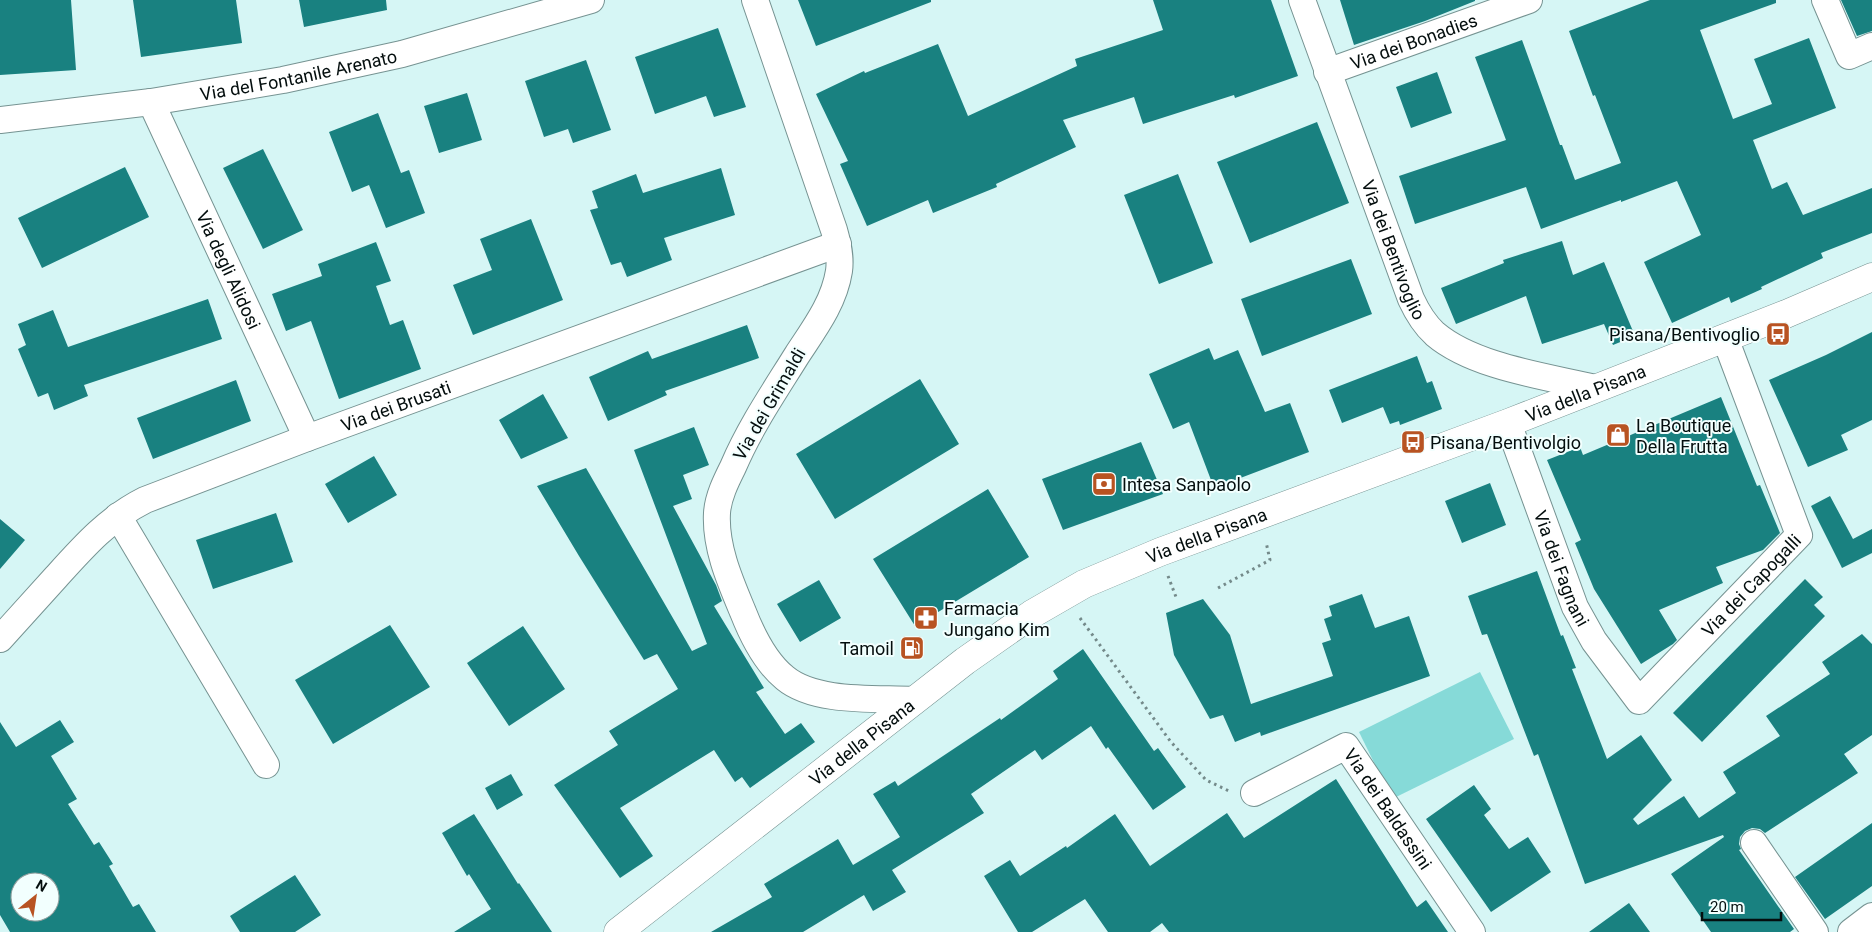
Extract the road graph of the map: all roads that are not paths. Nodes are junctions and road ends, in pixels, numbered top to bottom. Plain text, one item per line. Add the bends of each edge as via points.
1 (591, 0) edge
2 (755, 0) edge
3 (1302, 0) edge
4 (1529, 0) edge
5 (1825, 0) edge
6 (1872, 46) edge
7 (1327, 72) junction
8 (152, 102) junction
9 (0, 120) edge
10 (838, 244) junction
11 (1872, 277) edge
12 (1725, 338) junction
13 (1595, 388) junction
14 (1508, 422) junction
15 (307, 438) junction
16 (118, 516) junction
17 (0, 639) edge
18 (913, 700) junction
19 (1639, 701) joint
20 (266, 765) dead end
21 (1254, 793) road end
22 (1754, 843) dead end
23 (1872, 916) edge
24 (618, 932) edge
25 (1472, 932) edge
26 (1815, 932) edge
27 (1851, 932) edge

1 - 8 street, Via del Fontanile Arenato via 392,56 282,80
2 - 10 street, Via dei Grimaldi
3 - 7 street, Via dei Bentivoglio
4 - 7 street, Via dei Bonadies
5 - 6 street via 1850,56
7 - 13 street, Via dei Bentivoglio via 1411,299 1425,323 1447,342 1482,360
8 - 9 street, Via del Fontanile Arenato
8 - 15 street, Via degli Alidosi
10 - 15 street, Via dei Brusati
10 - 18 street, Via dei Grimaldi via 839,274 828,305 752,426 730,474 717,513 719,538 729,577 745,617 764,654 785,678 796,686 819,694
11 - 12 main road, Via della Pisana
12 - 13 main road, Via della Pisana
12 - 19 street, Via dei Capogalli via 1799,535
13 - 14 main road, Via della Pisana
14 - 18 main road, Via della Pisana via 1121,567 1064,595 1000,636
14 - 19 street, Via dei Fagnani via 1575,607 1594,641
15 - 16 street, Via dei Brusati via 159,493
16 - 17 street, Via dei Brusati via 91,538
16 - 20 street
18 - 24 main road, Via della Pisana
21 - 25 street, Via dei Baldassini via 1346,746
22 - 26 street
23 - 27 street

